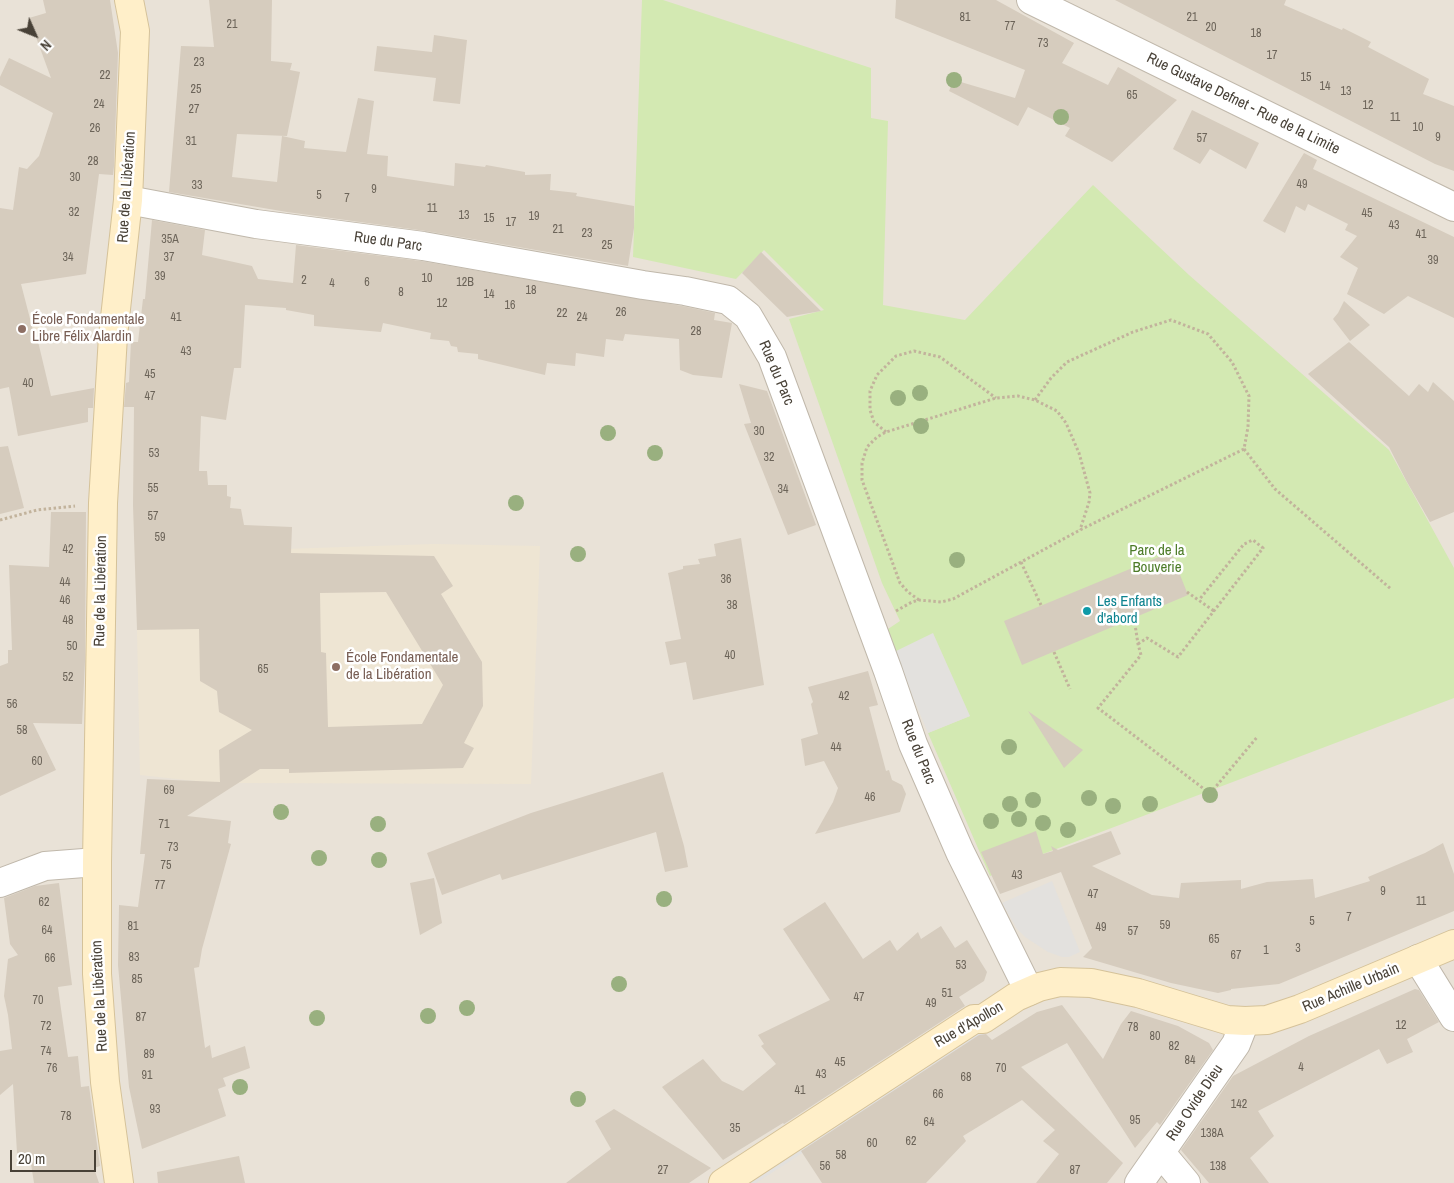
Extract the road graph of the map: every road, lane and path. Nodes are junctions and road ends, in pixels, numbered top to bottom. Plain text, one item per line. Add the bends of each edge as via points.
1 (130, 0) edge
2 (1031, 0) edge
3 (128, 200) junction
4 (1454, 207) edge
5 (996, 398) junction
6 (1034, 400) junction
7 (886, 432) junction
8 (1244, 449) junction
9 (103, 503) junction
10 (0, 520) edge
11 (1080, 530) junction
12 (1021, 562) junction
13 (1391, 589) dead end
14 (1187, 592) dead end
15 (920, 600) junction
16 (1200, 600) junction
17 (1041, 605) dead end
18 (1214, 610) junction
19 (896, 612) dead end
20 (1134, 618) dead end
21 (1138, 644) junction
22 (1054, 652) dead end
23 (1070, 689) dead end
24 (1258, 736) dead end
25 (97, 862) junction
26 (0, 883) edge
27 (1454, 944) edge
28 (1418, 959) junction
29 (1029, 990) junction
30 (1454, 1016) edge
31 (1245, 1021) junction
32 (1161, 1153) junction
33 (119, 1183) edge
34 (723, 1183) edge
35 (1139, 1183) edge
36 (1186, 1183) edge

1 - 3 street, Rue de la Libération via 135,31
2 - 4 street, Rue Gustave Defnet - Rue de la Limite
3 - 9 street, Rue de la Libération via 113,336
3 - 29 street, Rue du Parc via 256,224 423,246 685,291 728,300 748,316 772,356 913,744 960,852
5 - 6 path via 1018,396
5 - 7 path
5 - 7 path via 940,357 914,351 896,356 877,375 870,391 874,422
6 - 8 path via 1067,362 1132,332 1171,320 1208,334 1232,362 1249,396
6 - 11 path via 1056,411 1066,422 1079,453 1090,493
7 - 15 path via 867,447 862,463 862,480 900,583
8 - 11 path
8 - 13 path via 1275,489
9 - 10 path via 37,510
9 - 25 street, Rue de la Libération
11 - 12 path
12 - 15 path via 953,599 941,602
12 - 17 path
14 - 16 path
15 - 19 path
16 - 18 path
16 - 18 path via 1244,544 1253,540 1263,548
18 - 21 path via 1178,657 1148,638
20 - 21 path
21 - 24 path via 1141,655 1098,708 1184,774 1208,792 1213,790
22 - 23 path
25 - 26 street via 45,866
25 - 33 street, Rue de la Libération via 98,994 105,1082
27 - 28 street, Rue Achille Urbain
28 - 30 street
28 - 31 street, Rue Achille Urbain via 1285,1015
29 - 31 street, Rue d'Apollon via 1068,981 1091,983 1145,995 1216,1017
29 - 34 street, Rue d'Apollon via 986,1017 974,1020
31 - 32 street, Rue Ovide Dieu via 1236,1044
32 - 35 street, Rue Ovide Dieu
32 - 36 street

